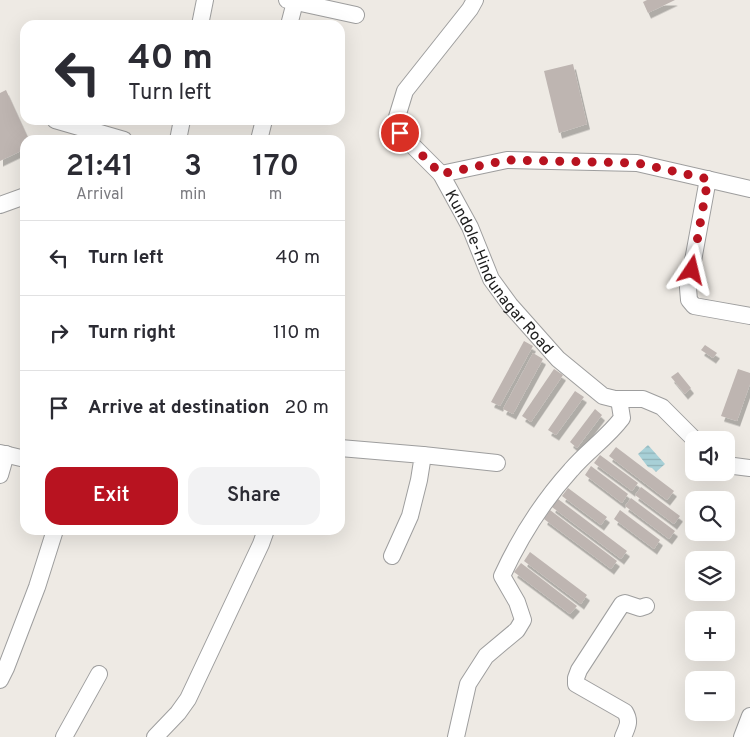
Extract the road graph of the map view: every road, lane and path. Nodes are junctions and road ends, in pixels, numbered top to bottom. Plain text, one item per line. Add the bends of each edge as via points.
1 (204, 0) edge
2 (475, 0) edge
3 (291, 1) edge
4 (356, 15) dead end
5 (201, 20) edge
6 (289, 20) edge
7 (72, 125) edge
8 (107, 135) edge
9 (441, 174) junction
10 (708, 179) junction
11 (750, 188) edge
12 (20, 198) edge
13 (0, 205) edge
14 (750, 316) edge
15 (619, 399) junction
16 (686, 431) edge
17 (345, 448) edge
18 (3, 453) edge
19 (423, 455) junction
20 (20, 458) edge
21 (497, 464) dead end
22 (735, 466) edge
23 (750, 468) edge
24 (0, 475) edge
25 (53, 535) edge
26 (264, 535) edge
27 (392, 556) dead end
28 (646, 606) dead end
29 (2, 671) edge
30 (99, 674) dead end
31 (750, 716) edge
32 (64, 737) edge
33 (155, 737) edge
34 (456, 737) edge
35 (623, 737) edge
36 (742, 737) edge

1 - 5 street
2 - 9 street, Kundole-Hindunagar Road via 405,91 397,117 400,133
3 - 4 street
3 - 6 street
7 - 8 street
9 - 10 street via 507,160 637,163
9 - 15 street, Kundole-Hindunagar Road via 470,227 491,279 510,305 558,359 603,396
10 - 11 street
10 - 14 street via 688,288 690,300 694,306
12 - 13 street
15 - 16 street, Kundole-Hindunagar Road via 643,399 662,407
15 - 34 street via 622,418 572,468 536,513 502,576 523,620 517,630 486,656 468,684
17 - 19 street
18 - 20 street
18 - 24 street
19 - 21 street
19 - 27 street via 410,516
22 - 23 street
25 - 29 street via 37,587
26 - 33 street via 188,699
28 - 35 street via 622,604 576,678 576,684 624,712 629,724
30 - 32 street
31 - 36 street

